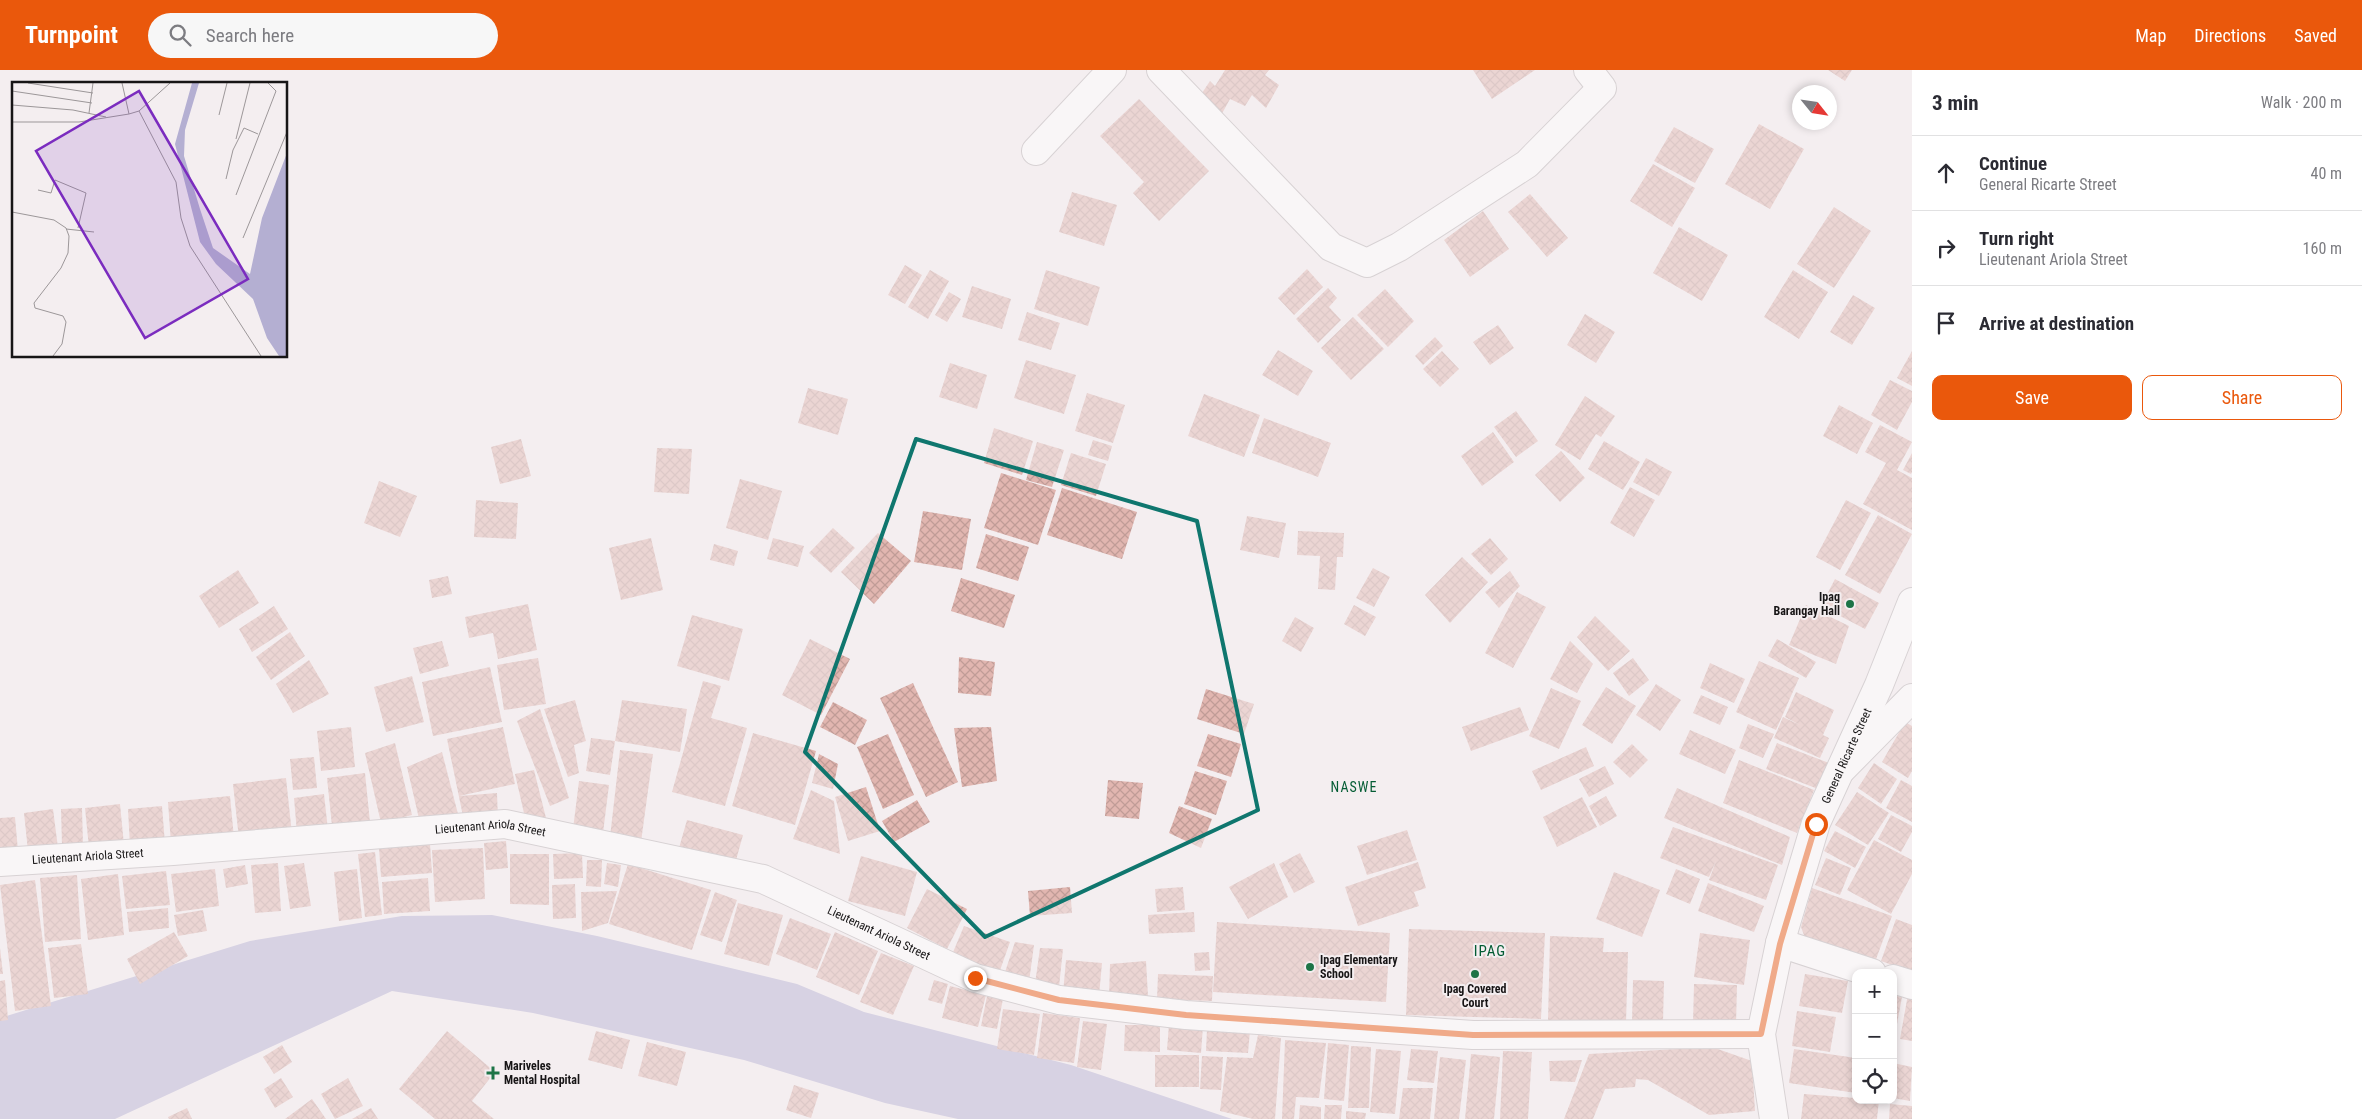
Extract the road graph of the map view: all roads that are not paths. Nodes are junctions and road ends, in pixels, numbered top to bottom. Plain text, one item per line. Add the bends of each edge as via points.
1 (1112, 70) edge
2 (1161, 70) edge
3 (1588, 70) edge
4 (1036, 151) dead end
5 (1912, 602) edge
6 (1912, 698) edge
7 (1842, 769) junction
8 (0, 862) edge
9 (1780, 944) junction
10 (1859, 969) edge
11 (1897, 980) edge
12 (1912, 985) edge
13 (1761, 1034) junction
14 (1774, 1119) edge

1 - 4 street
2 - 3 street via 1331,247 1367,263 1399,248 1528,164 1602,88
5 - 7 street, General Ricarte Street
6 - 7 street
7 - 9 street, General Ricarte Street via 1816,824
8 - 13 street, Lieutenant Ariola Street via 505,824 764,879 975,978 1059,1000 1186,1015 1473,1035
9 - 10 street
9 - 13 street, General Ricarte Street
11 - 12 street
13 - 14 street, General Ricarte Street

